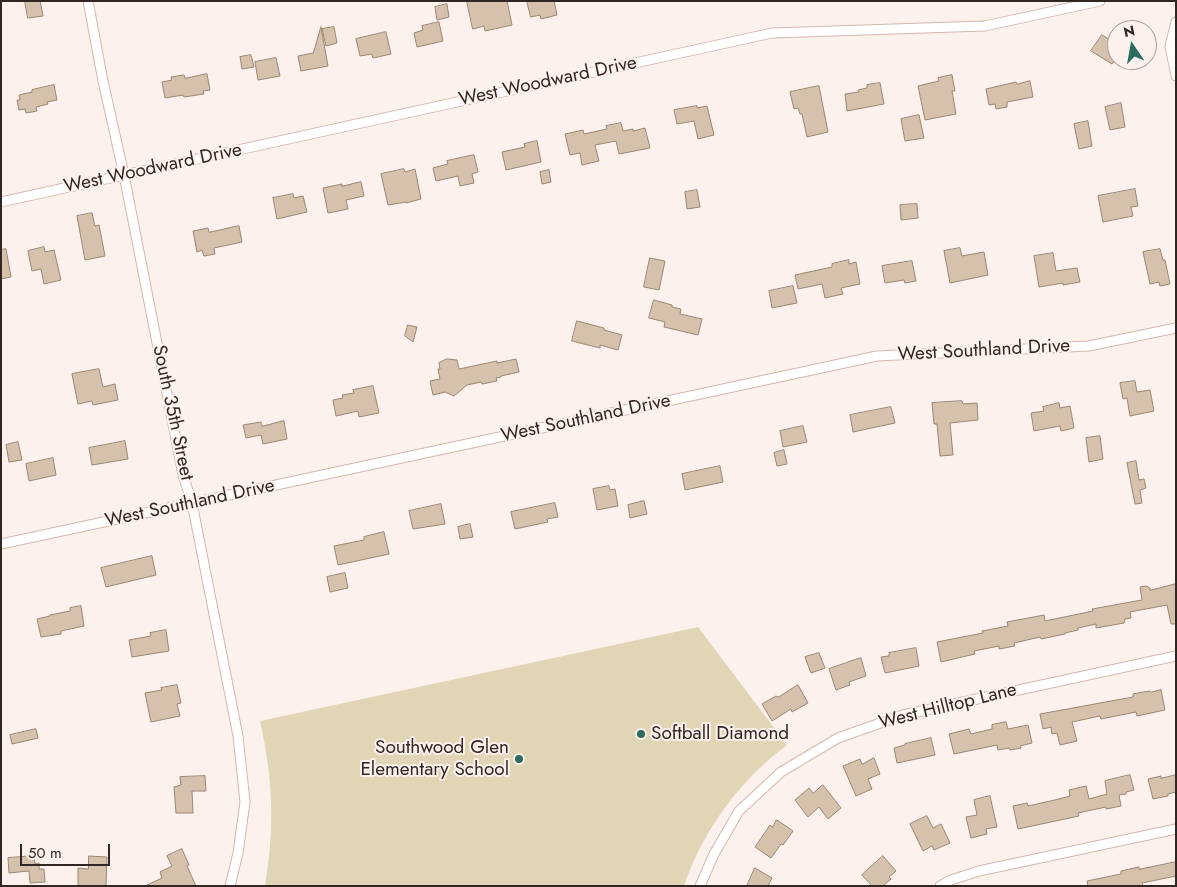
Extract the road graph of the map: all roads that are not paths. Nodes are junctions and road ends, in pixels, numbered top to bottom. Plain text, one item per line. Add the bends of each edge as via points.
1 (88, 1) edge
2 (1100, 1) edge
3 (1176, 22) edge
4 (1176, 76) edge
5 (124, 175) junction
6 (1, 202) edge
7 (1176, 328) edge
8 (192, 503) junction
9 (1, 544) edge
10 (1176, 656) edge
11 (1176, 829) edge
12 (230, 886) edge
13 (700, 886) edge
14 (940, 886) edge

1 - 5 street, South 35th Street
2 - 5 street, West Woodward Drive via 985,26 772,33
3 - 4 street via 1170,46
5 - 6 street, West Woodward Drive
5 - 8 street, South 35th Street via 183,475
7 - 8 street, West Southland Drive via 1089,346 877,356
8 - 9 street, West Southland Drive
8 - 12 street, South 35th Street via 238,736 245,802
10 - 13 street, West Hilltop Lane via 903,715 838,738 781,772 739,811
11 - 14 street via 979,871

